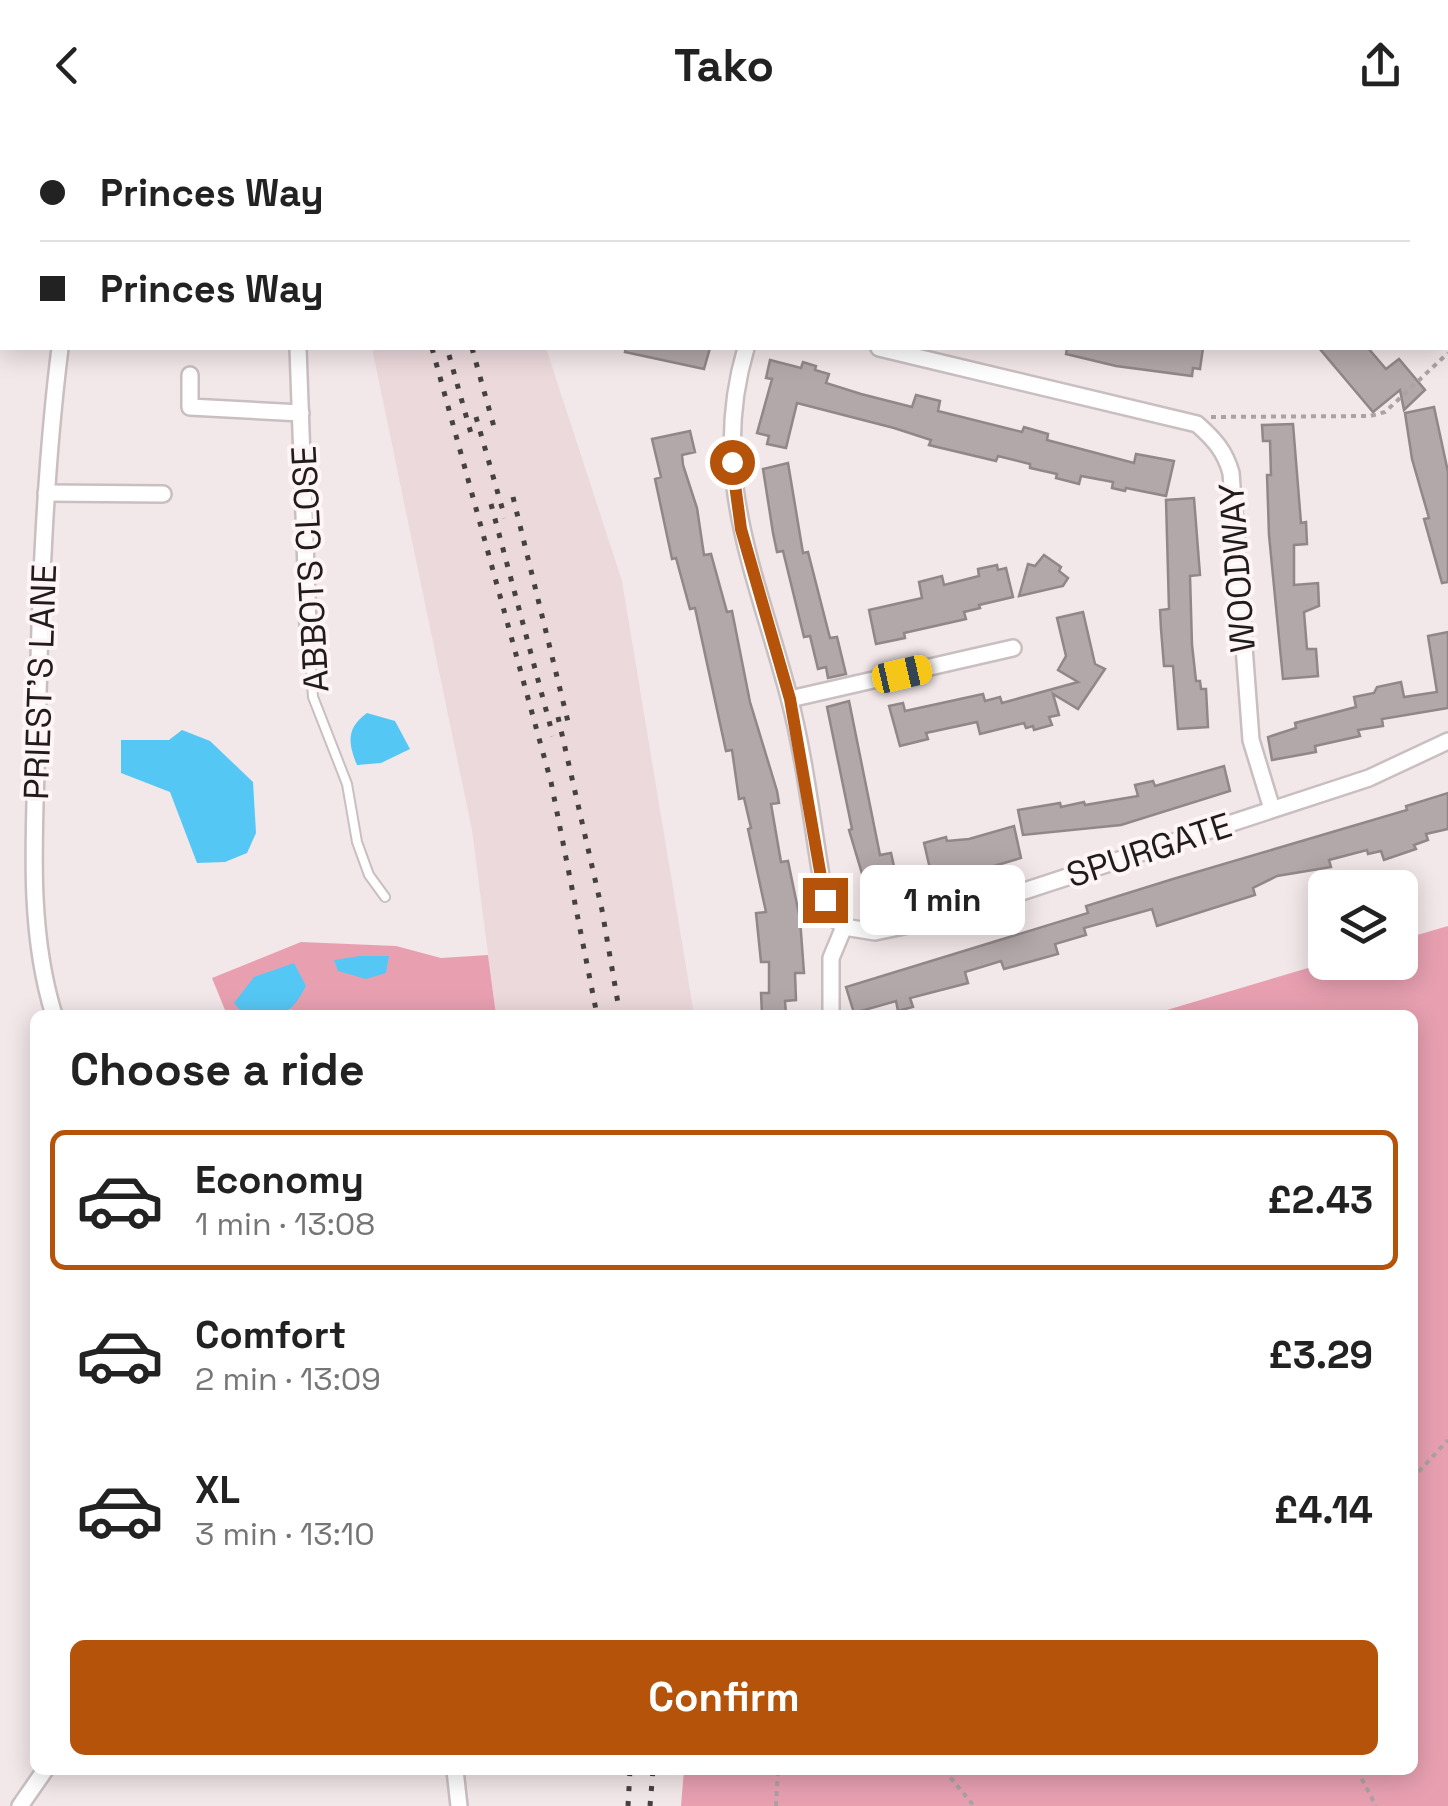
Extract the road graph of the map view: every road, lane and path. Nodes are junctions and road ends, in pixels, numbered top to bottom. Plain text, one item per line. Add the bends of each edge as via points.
1 (60, 350) edge
2 (298, 350) edge
3 (746, 350) edge
4 (887, 350) edge
5 (1448, 353) edge
6 (190, 375) dead end
7 (301, 413) junction
8 (1197, 424) junction
9 (46, 493) junction
10 (164, 494) dead end
11 (308, 625) joint
12 (1013, 648) dead end
13 (790, 699) junction
14 (1448, 741) edge
15 (1272, 809) junction
16 (385, 897) dead end
17 (844, 927) junction
18 (53, 1010) edge
19 (832, 1010) edge
20 (1448, 1440) edge
21 (1418, 1473) edge
22 (42, 1775) edge
23 (456, 1775) edge
24 (778, 1775) edge
25 (948, 1775) edge
26 (1360, 1775) edge
27 (20, 1806) edge
28 (459, 1806) edge
29 (776, 1806) edge
30 (974, 1806) edge
31 (1376, 1806) edge

1 - 9 street, PRIEST'S LANE
2 - 7 street, ABBOTS CLOSE
3 - 13 street via 730,438 734,486
4 - 8 street
5 - 8 path via 1384,412 1370,416 1212,417
6 - 7 street via 190,408
7 - 11 street, ABBOTS CLOSE
8 - 15 street, WOODWAY via 1226,454 1231,474 1251,740
9 - 10 street
9 - 18 street, PRIEST'S LANE via 35,886 36,928
11 - 16 lane, ABBOTS CLOSE via 313,697 346,784 357,842
12 - 13 street
13 - 17 street via 825,900
14 - 15 street, SPURGATE via 1370,778
15 - 17 street, SPURGATE via 942,918 876,932
17 - 19 street via 830,958
20 - 21 path
22 - 27 street
23 - 28 street
24 - 29 path
25 - 30 path
26 - 31 path

